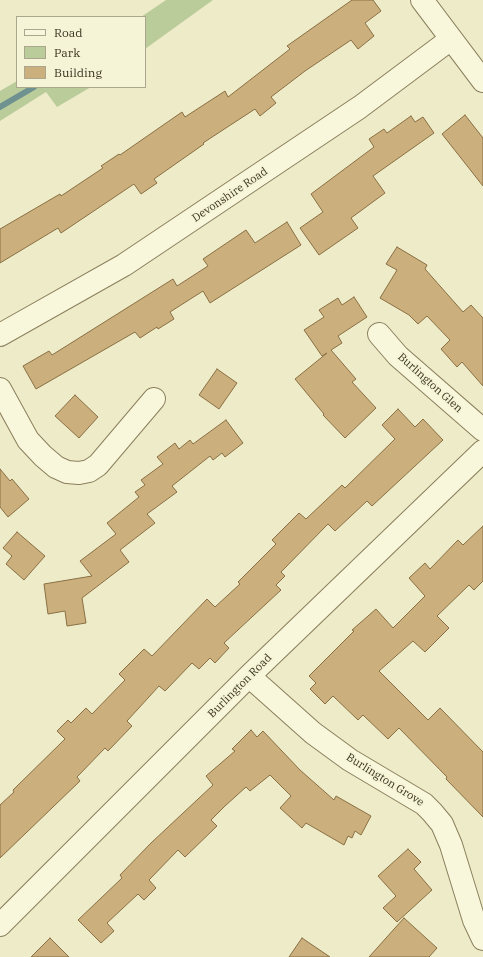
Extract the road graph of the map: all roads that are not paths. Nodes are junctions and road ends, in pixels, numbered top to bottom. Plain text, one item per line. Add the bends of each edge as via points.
1 (422, 0) edge
2 (451, 39) junction
3 (483, 81) edge
4 (0, 334) edge
5 (379, 334) dead end
6 (0, 390) edge
7 (154, 399) dead end
8 (483, 430) edge
9 (483, 450) edge
10 (249, 676) junction
11 (0, 925) edge
12 (483, 939) edge

1 - 2 street
2 - 3 street
2 - 4 street, Devonshire Road via 354,111 124,265
5 - 8 street, Burlington Glen via 398,356
6 - 7 street via 28,440 43,456 56,467 67,472 79,473 89,471 98,465
9 - 10 street, Burlington Road
10 - 11 street, Burlington Road
10 - 12 street, Burlington Grove via 313,733 350,760 424,804 432,812 442,824 452,845 474,920

